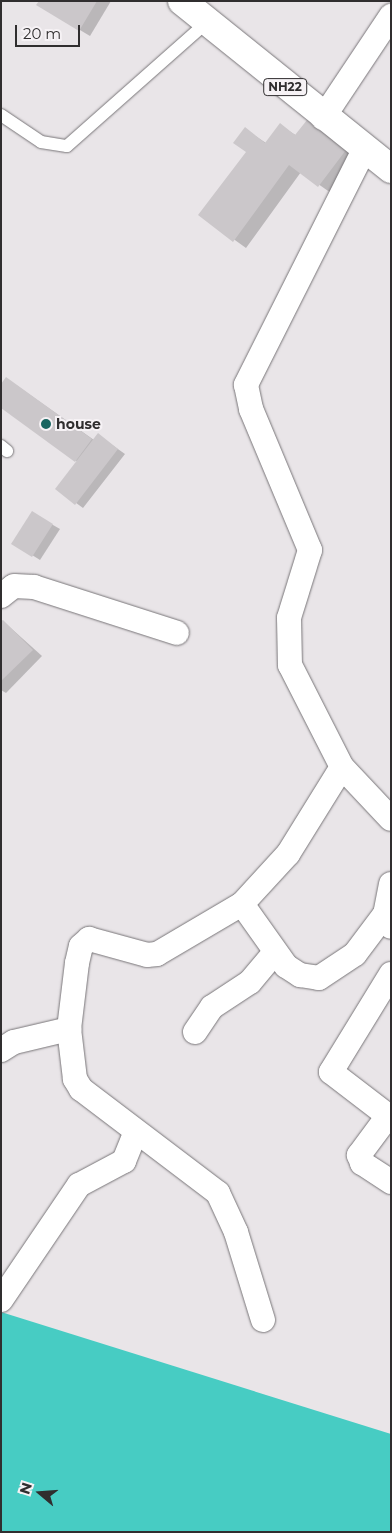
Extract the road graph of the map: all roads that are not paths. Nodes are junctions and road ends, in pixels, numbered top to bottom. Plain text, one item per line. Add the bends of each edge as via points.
1 (182, 1) edge
2 (391, 16) edge
3 (206, 23) junction
4 (1, 115) edge
5 (323, 118) junction
6 (364, 150) junction
7 (391, 169) edge
8 (1, 596) edge
9 (177, 634) dead end
10 (342, 767) junction
11 (391, 819) edge
12 (391, 884) edge
13 (242, 904) junction
14 (388, 921) edge
15 (274, 953) junction
16 (391, 974) edge
17 (69, 1029) junction
18 (195, 1032) dead end
19 (1, 1050) edge
20 (389, 1117) edge
21 (136, 1132) junction
22 (391, 1182) edge
23 (1, 1300) edge
24 (263, 1320) dead end

1 - 3 main road, NH22
2 - 5 street
3 - 4 lane via 67,146 41,142
3 - 5 main road, NH22
5 - 6 main road, NH22
6 - 7 main road, NH22
6 - 10 street via 246,385 251,409 310,550 289,618 290,665
8 - 9 street via 14,586 34,587
10 - 11 street
10 - 13 street via 288,854
12 - 14 street
13 - 15 street
13 - 17 street via 157,954 148,955 89,939 79,954
14 - 15 street via 355,954 319,978 300,976
15 - 18 street via 250,982 212,1007
16 - 20 street via 331,1072
17 - 19 street via 14,1042
17 - 21 street via 75,1079
20 - 22 street via 359,1155 362,1163
21 - 23 street via 124,1161 74,1191
21 - 24 street via 218,1193 236,1232

